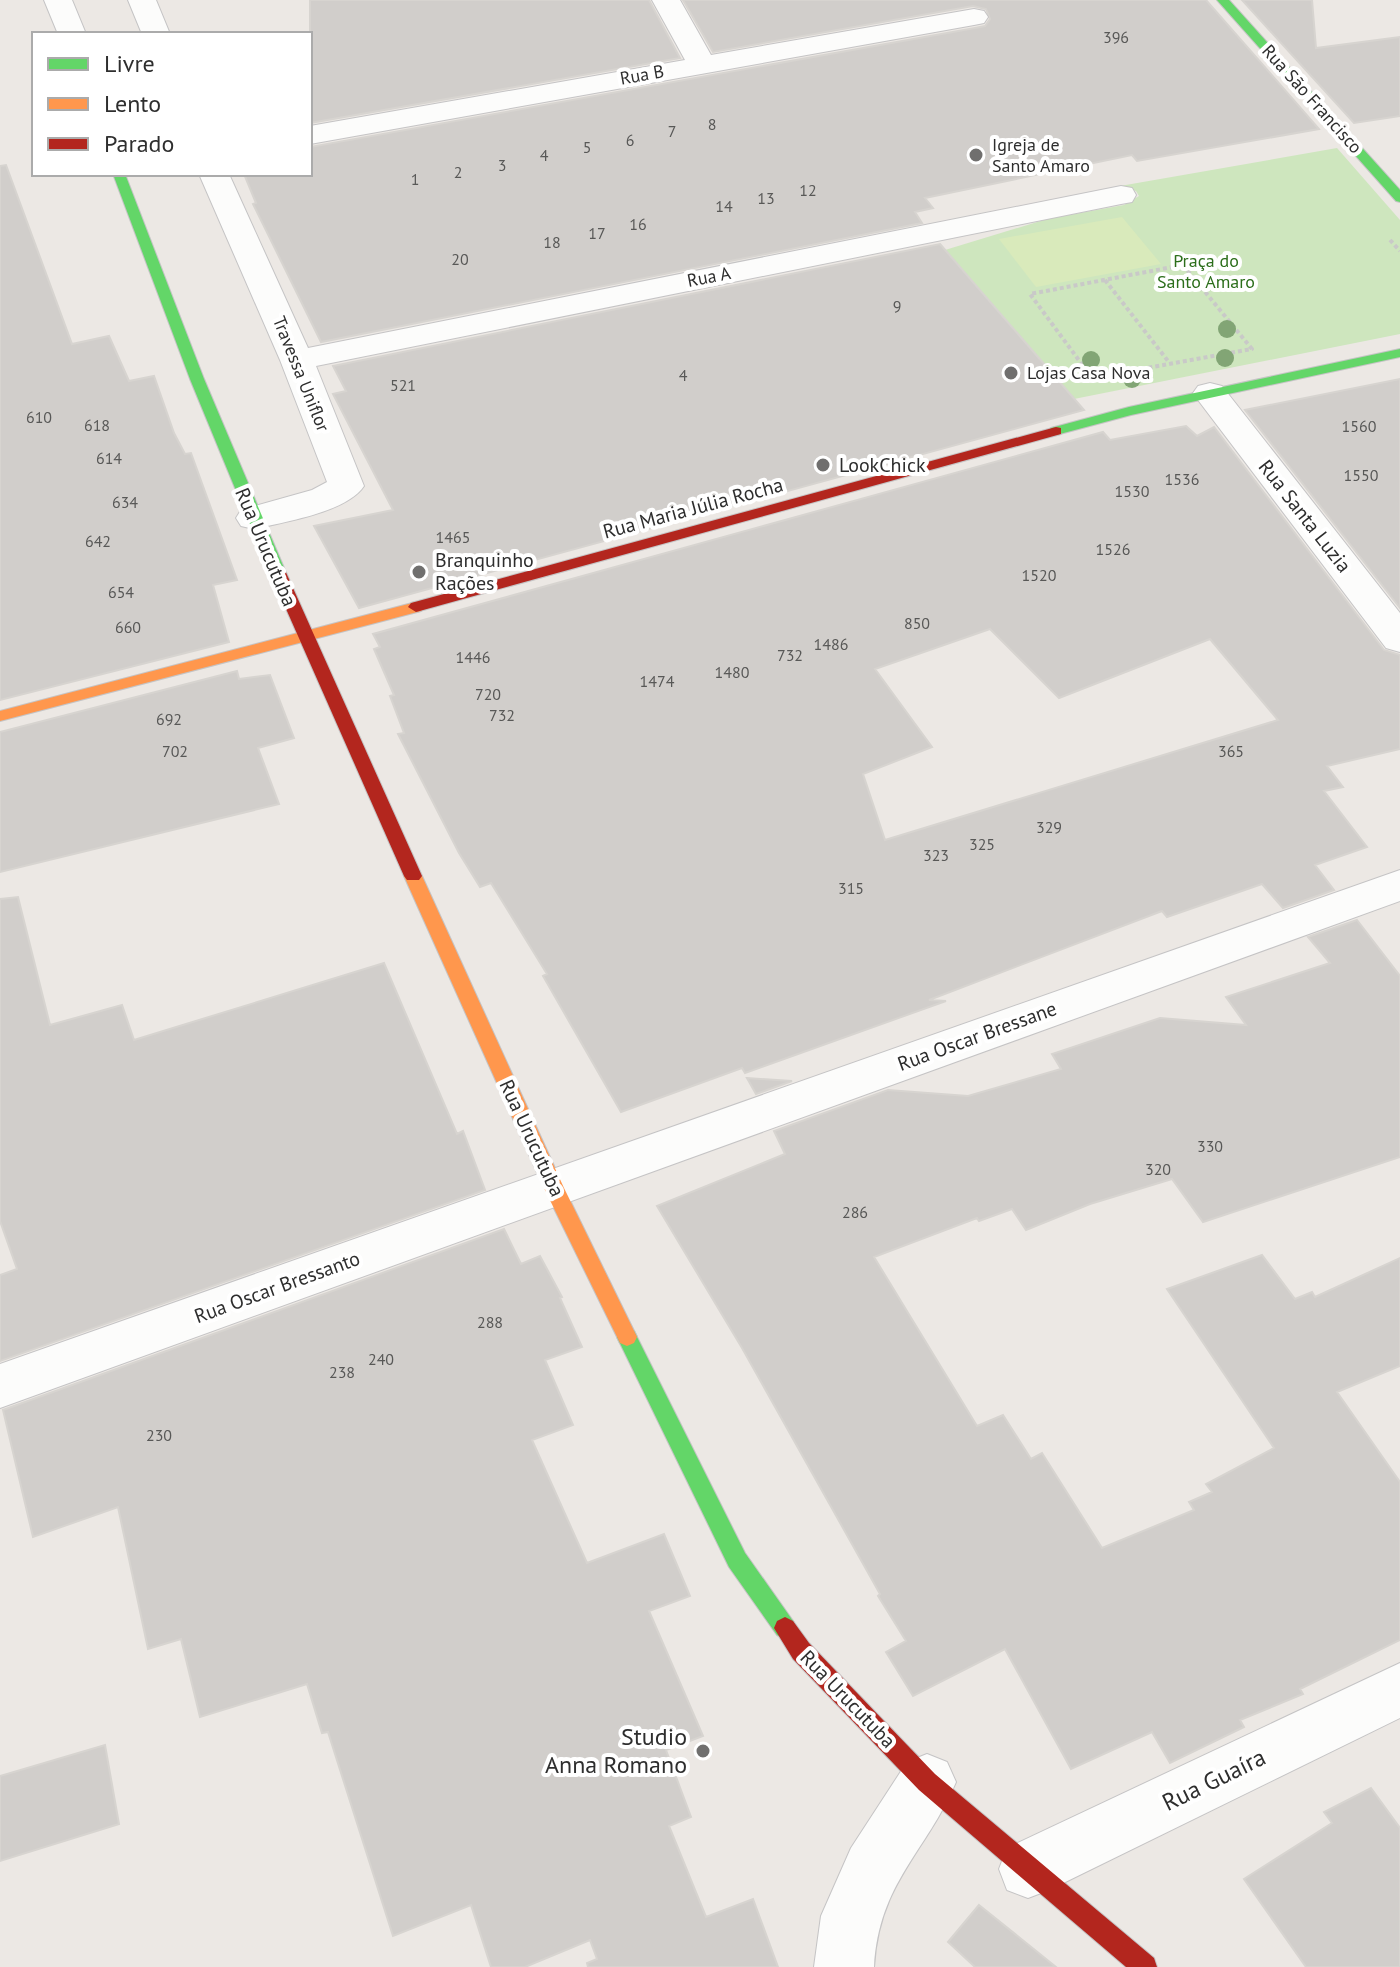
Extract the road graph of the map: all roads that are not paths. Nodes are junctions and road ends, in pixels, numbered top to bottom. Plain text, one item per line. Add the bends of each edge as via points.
1 (58, 0) edge
2 (142, 0) edge
3 (666, 0) edge
4 (1223, 0) edge
5 (974, 17) dead end
6 (71, 32) edge
7 (155, 32) edge
8 (702, 65) junction
9 (312, 135) edge
10 (120, 176) edge
11 (215, 176) edge
12 (1121, 195) dead end
13 (1400, 198) edge
14 (1400, 353) edge
15 (297, 360) junction
16 (1203, 395) junction
17 (254, 518) junction
18 (305, 638) junction
19 (1400, 639) edge
20 (0, 716) edge
21 (1400, 885) edge
22 (554, 1188) junction
23 (0, 1386) edge
24 (1400, 1690) edge
25 (927, 1782) junction
26 (1028, 1869) junction
27 (844, 1967) edge
28 (1145, 1967) edge

1 - 6 street
2 - 7 street
3 - 8 street
4 - 13 street, Rua São Francisco
5 - 8 street, Rua B
8 - 9 street, Rua B
10 - 17 street, Rua Urucutuba
11 - 15 street, Travessa Uniflor
12 - 15 street, Rua A
14 - 16 street, Rua Maria Júlia Rocha
15 - 17 street, Travessa Uniflor via 346,486 325,498
16 - 18 street, Rua Maria Júlia Rocha
16 - 19 street, Rua Santa Luzia
17 - 18 street, Rua Urucutuba
18 - 20 street, Rua Maria Júlia Rocha
18 - 22 street, Rua Urucutuba
21 - 22 street, Rua Oscar Bressane
22 - 23 street, Rua Oscar Bressanto
22 - 25 street, Rua Urucutuba via 737,1560 801,1651
24 - 26 street, Rua Guaíra
25 - 26 street, Rua Urucutuba
25 - 27 street via 860,1889
26 - 28 street, Rua Urucutuba

